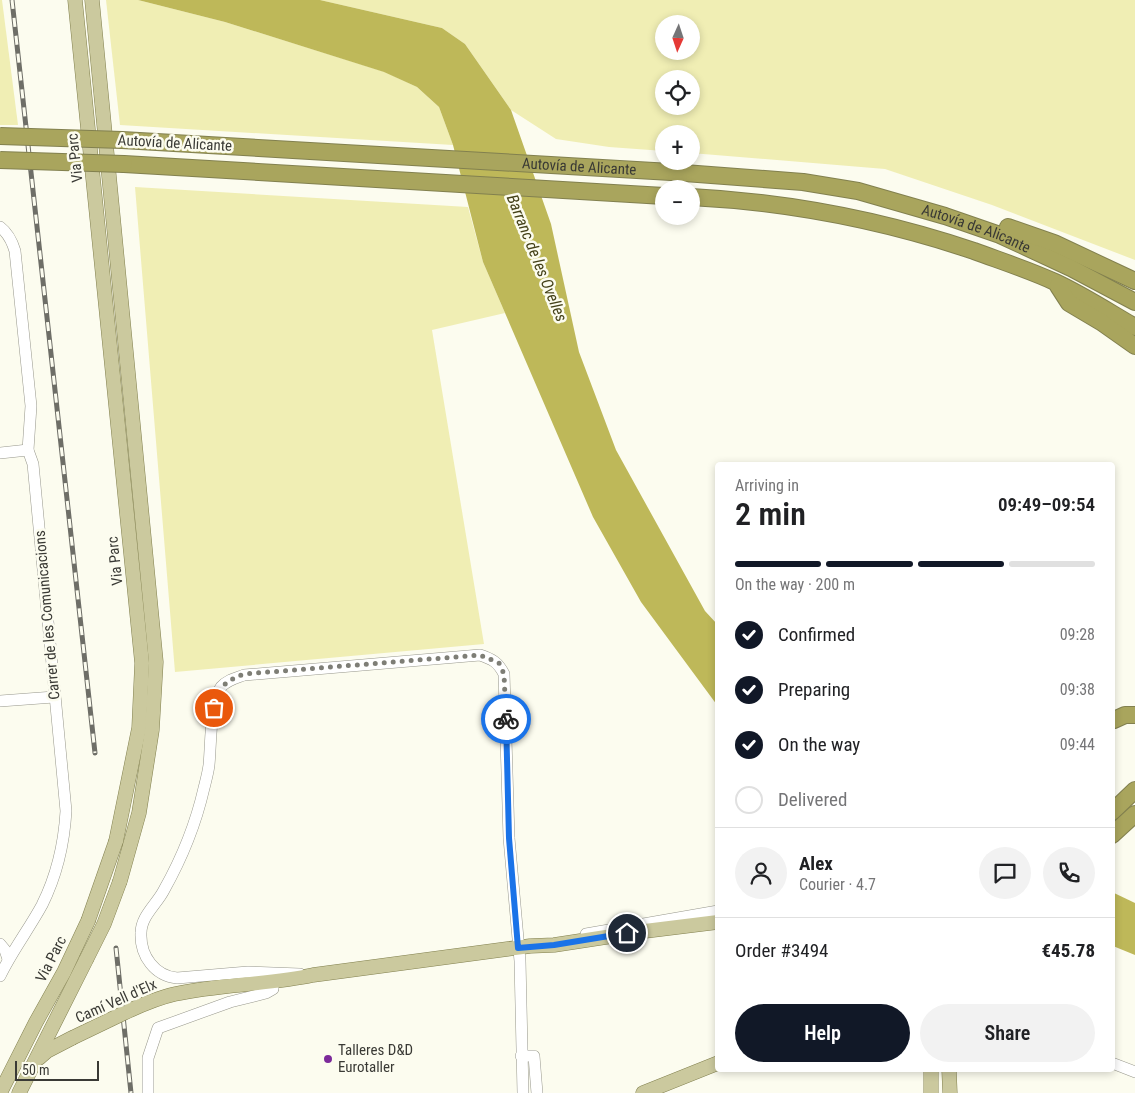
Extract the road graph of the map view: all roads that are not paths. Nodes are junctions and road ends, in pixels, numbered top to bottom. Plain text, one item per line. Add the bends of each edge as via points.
1 (75, 0) edge
2 (92, 0) edge
3 (0, 136) edge
4 (0, 160) edge
5 (858, 191) junction
6 (655, 196) edge
7 (700, 198) edge
8 (0, 227) edge
9 (1135, 281) edge
10 (1055, 282) junction
11 (1135, 302) edge
12 (1135, 326) edge
13 (1135, 346) edge
14 (28, 450) junction
15 (0, 452) edge
16 (54, 697) junction
17 (0, 701) edge
18 (1135, 715) edge
19 (1115, 720) edge
20 (1115, 720) edge
21 (1135, 724) edge
22 (1135, 790) edge
23 (1115, 810) edge
24 (1135, 814) edge
25 (1115, 833) edge
26 (715, 911) edge
27 (715, 922) edge
28 (0, 944) edge
29 (524, 947) junction
30 (8, 959) junction
31 (312, 975) junction
32 (0, 976) edge
33 (272, 982) junction
34 (522, 1056) junction
35 (36, 1060) junction
36 (715, 1064) edge
37 (1115, 1064) edge
38 (931, 1072) edge
39 (949, 1072) edge
40 (1135, 1072) edge
41 (0, 1093) edge
42 (19, 1093) edge
43 (148, 1093) edge
44 (523, 1093) edge
45 (537, 1093) edge
46 (642, 1093) edge
47 (931, 1093) edge
48 (950, 1093) edge

1 - 41 main road, Via Parc, bridge via 142,663 139,728 116,841 88,920
2 - 35 main road, Via Parc, bridge via 156,662 152,730 139,813 120,881 104,924
3 - 5 highway, Autovía de Alicante, bridge via 122,140 559,166 804,182
4 - 6 highway, Autovía de Alicante, bridge via 124,164
5 - 9 highway via 897,193 960,211 1054,243
5 - 11 highway, Autovía de Alicante via 1000,235
7 - 10 highway, Autovía de Alicante via 809,209 864,220 930,236
8 - 14 street, Carrer de les Comunicacions via 15,251 31,406
10 - 12 highway, Autovía de Alicante
10 - 13 highway via 1069,303
14 - 15 street
14 - 16 street, Carrer de les Comunicacions via 33,464
16 - 17 street
16 - 30 street, Carrer de les Comunicacions via 66,811 64,834 51,885
18 - 19 highway
20 - 21 highway
22 - 23 highway
24 - 25 highway
26 - 29 street, Camí Vell d'Elx
27 - 29 main road, Camí Vell d'Elx
28 - 30 street
29 - 31 main road, Camí Vell d'Elx
29 - 31 street, Camí Vell d'Elx via 509,838 504,674 499,663 480,655 244,674 222,686 217,696 209,768 201,804 187,844 163,891 144,919 140,932 143,946 148,961 168,977 248,972
29 - 34 street
30 - 32 street, Carrer de les Comunicacions
31 - 33 main road, Camí Vell d'Elx
33 - 35 main road, Camí Vell d'Elx, bridge via 200,989 149,1002 72,1038
33 - 43 street via 273,989 266,993 230,1002 158,1028 148,1058
34 - 44 street
34 - 45 street via 534,1056
35 - 42 main road, Camí Vell d'Elx
36 - 46 main road
37 - 40 street
38 - 47 main road
39 - 48 main road

